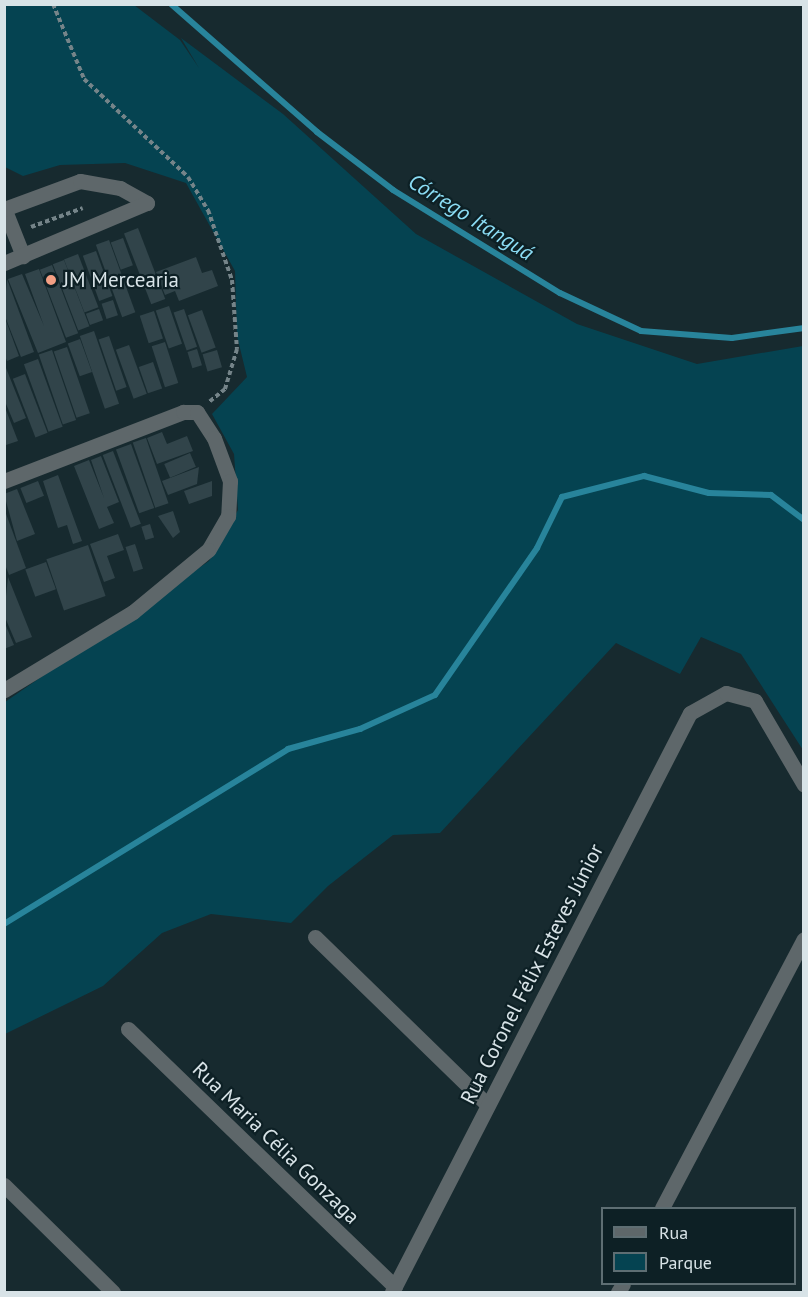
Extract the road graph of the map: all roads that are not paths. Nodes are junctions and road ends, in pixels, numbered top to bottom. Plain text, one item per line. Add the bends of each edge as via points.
1 (5, 209) edge
2 (23, 256) junction
3 (4, 262) edge
4 (4, 481) edge
5 (4, 690) edge
6 (804, 785) edge
7 (315, 937) dead end
8 (804, 939) edge
9 (128, 1029) dead end
10 (488, 1105) junction
11 (4, 1185) edge
12 (663, 1207) edge
13 (394, 1290) edge
14 (112, 1293) edge

1 - 2 street
1 - 2 street via 80,181 120,188 147,203
2 - 3 street
4 - 5 street via 183,412 197,412 214,438 230,481 228,516 208,550 133,612
6 - 10 street, Rua Coronel Félix Esteves Júnior via 755,701 726,693 690,713
7 - 10 street
8 - 12 street
9 - 13 street, Rua Maria Célia Gonzaga
10 - 13 street, Rua Coronel Félix Esteves Júnior
11 - 14 street

